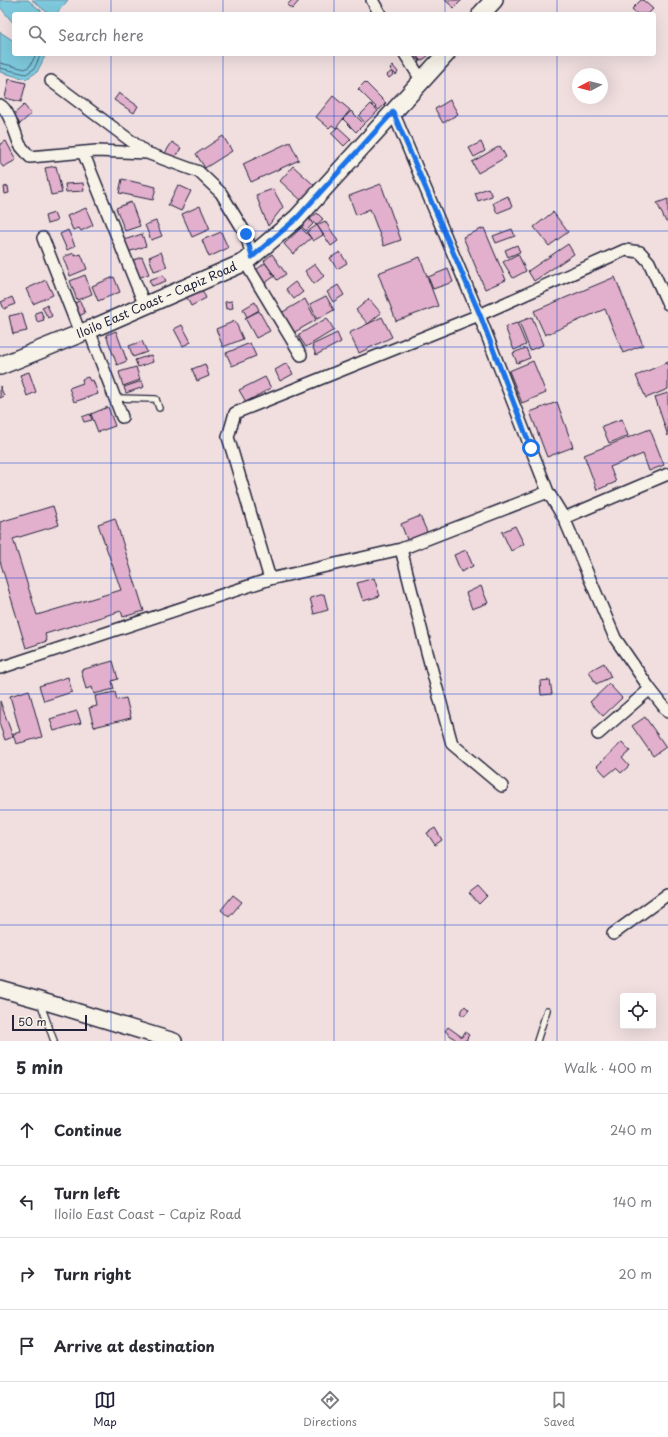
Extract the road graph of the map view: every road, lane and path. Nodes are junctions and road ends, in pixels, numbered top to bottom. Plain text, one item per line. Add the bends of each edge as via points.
1 (372, 0) edge
2 (379, 12) edge
3 (406, 56) edge
4 (444, 56) edge
5 (51, 81) dead end
6 (422, 81) junction
7 (0, 105) edge
8 (393, 112) junction
9 (83, 152) junction
10 (147, 153) junction
11 (43, 238) dead end
12 (249, 260) junction
13 (668, 304) edge
14 (145, 306) junction
15 (480, 315) junction
16 (85, 331) junction
17 (301, 355) dead end
18 (0, 366) edge
19 (114, 398) junction
20 (159, 408) dead end
21 (122, 417) dead end
22 (668, 474) edge
23 (548, 492) junction
24 (564, 518) junction
25 (401, 549) junction
26 (270, 579) junction
27 (0, 668) edge
28 (650, 689) junction
29 (668, 712) edge
30 (598, 734) dead end
31 (502, 786) dead end
32 (668, 894) edge
33 (613, 934) dead end
34 (0, 989) edge
35 (39, 1000) junction
36 (547, 1010) dead end
37 (54, 1041) edge
38 (174, 1041) edge
39 (537, 1041) edge

1 - 2 street
3 - 6 street
4 - 6 main road, Iloilo East Coast – Capiz Road
5 - 10 street
6 - 8 main road, Iloilo East Coast – Capiz Road
7 - 9 street via 8,115 21,146 30,157
8 - 12 main road, Iloilo East Coast – Capiz Road via 297,218
8 - 15 street
9 - 10 street
9 - 14 street
10 - 12 street via 199,172 221,193 246,234
11 - 16 street
12 - 14 main road, Iloilo East Coast – Capiz Road
12 - 17 street
13 - 15 street via 649,262 640,252 625,250
14 - 16 main road, Iloilo East Coast – Capiz Road
15 - 23 street
15 - 26 street via 235,413 228,438
16 - 18 main road, Iloilo East Coast – Capiz Road
16 - 19 street
19 - 20 lane via 156,399
19 - 21 street
22 - 24 street
23 - 24 street
23 - 25 street
24 - 28 street via 615,638
25 - 26 street
25 - 31 street via 452,744
26 - 27 street
28 - 29 street
28 - 30 street
32 - 33 street
34 - 35 main road
35 - 37 lane
35 - 38 main road
36 - 39 lane

